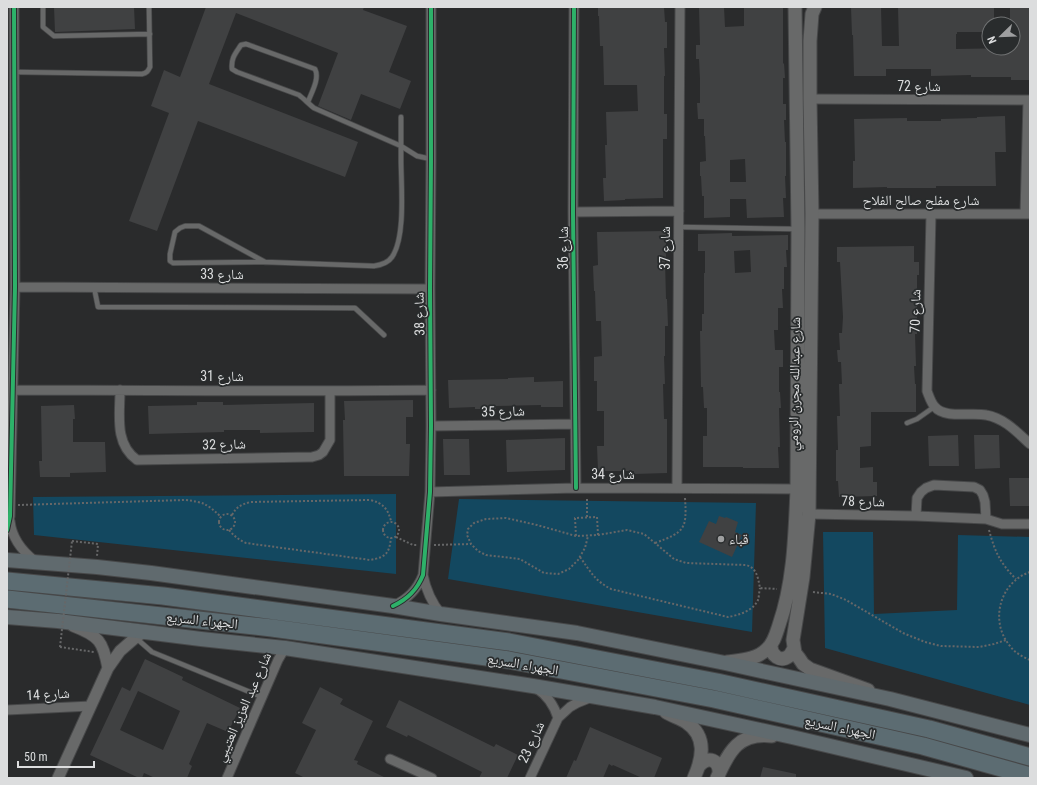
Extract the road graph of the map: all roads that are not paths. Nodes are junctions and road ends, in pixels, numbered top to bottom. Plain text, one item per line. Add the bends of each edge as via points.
1 (14, 7) edge
2 (43, 7) edge
3 (149, 7) edge
4 (431, 7) edge
5 (574, 7) edge
6 (680, 7) edge
7 (795, 7) edge
8 (816, 7) edge
9 (150, 34) junction
10 (12, 77) edge
11 (810, 99) junction
12 (1029, 100) edge
13 (308, 102) junction
14 (402, 117) dead end
15 (401, 146) junction
16 (431, 159) junction
17 (679, 211) junction
18 (573, 212) junction
19 (812, 214) junction
20 (931, 214) junction
21 (1027, 214) edge
22 (679, 227) junction
23 (798, 229) junction
24 (266, 262) junction
25 (15, 287) junction
26 (94, 287) junction
27 (430, 289) junction
28 (384, 335) dead end
29 (13, 390) junction
30 (120, 390) junction
31 (431, 390) junction
32 (330, 391) junction
33 (934, 407) junction
34 (907, 423) dead end
35 (575, 424) junction
36 (431, 426) junction
37 (1030, 444) edge
38 (576, 488) junction
39 (681, 488) junction
40 (797, 489) junction
41 (430, 492) junction
42 (809, 514) junction
43 (10, 516) junction
44 (916, 516) junction
45 (986, 519) junction
46 (1030, 524) edge
47 (7, 530) edge
48 (7, 560) edge
49 (37, 562) junction
50 (423, 575) junction
51 (7, 581) edge
52 (795, 590) junction
53 (7, 599) edge
54 (393, 606) junction
55 (441, 614) junction
56 (7, 617) edge
57 (58, 621) junction
58 (139, 635) junction
59 (771, 646) junction
60 (285, 648) junction
61 (794, 648) junction
62 (724, 663) junction
63 (108, 668) junction
64 (532, 686) junction
65 (262, 697) junction
66 (593, 697) junction
67 (890, 699) junction
68 (91, 706) junction
69 (655, 707) junction
70 (7, 710) edge
71 (558, 718) junction
72 (1030, 735) edge
73 (792, 737) junction
74 (1030, 757) edge
75 (390, 759) dead end
76 (699, 766) junction
77 (411, 774) edge
78 (718, 776) edge
79 (1030, 776) edge
80 (230, 777) edge
81 (58, 778) edge
82 (432, 778) edge
83 (530, 778) edge
84 (694, 778) edge
85 (966, 778) edge

1 - 10 street
2 - 9 lane via 44,27 54,36
3 - 9 lane
4 - 16 street, شارع 38
5 - 18 street, شارع 36
6 - 17 street, شارع 37
7 - 23 main road, شارع عبدالله مجرن الرومي
8 - 11 main road, شارع عبدالله مجرن الرومي via 812,14
9 - 10 lane via 150,67 146,73
10 - 25 street
11 - 12 street, شارع 72
11 - 19 main road, شارع عبدالله مجرن الرومي
12 - 21 street, شارع 72
13 - 13 lane via 299,95 232,69 232,58 240,45 246,44 315,69 317,77
13 - 15 lane via 314,108
14 - 15 lane
15 - 16 lane via 417,156
15 - 24 lane via 402,215 398,246 392,258 374,266
16 - 27 street, شارع 38
17 - 18 street, شارع 36
17 - 22 street, شارع 37
18 - 35 street, شارع 36
19 - 20 street, شارع مفلح صالح الفلاح
19 - 42 main road, شارع عبدالله مجرن الرومي
20 - 21 street, شارع مفلح صالح الفلاح
20 - 33 street, شارع 70 via 927,391
22 - 23 lane
22 - 39 street, شارع 37
23 - 40 main road, شارع عبدالله مجرن الرومي
24 - 24 lane via 172,263 170,254 175,232 185,226 199,226
25 - 26 street, شارع 33
25 - 29 street
26 - 27 street, شارع 33
26 - 28 lane via 98,307 355,308
27 - 31 street, شارع 38
29 - 30 street, شارع 31
29 - 43 street
30 - 32 street, شارع 31
30 - 32 street, شارع 32 via 120,434 127,449 137,460 319,455 330,440
31 - 32 street, شارع 31
31 - 36 street, شارع 38
33 - 34 lane via 918,420
33 - 37 street via 950,414 986,415 998,419
35 - 36 street, شارع 35
35 - 38 street, شارع 36
36 - 41 street, شارع 38
38 - 39 street, شارع 34
38 - 41 street, شارع 34
39 - 40 street, شارع 34
40 - 52 main road, شارع عبدالله مجرن الرومي
41 - 50 street, شارع 38
42 - 44 street, شارع 78
42 - 52 main road, شارع عبدالله مجرن الرومي via 804,577
43 - 47 street
43 - 49 street via 14,538 28,556
44 - 45 street, شارع 78
44 - 45 street via 920,492 934,485 974,487 980,490 985,502
45 - 46 street, شارع 78 via 1002,524
48 - 49 main road
49 - 54 main road via 151,573
50 - 54 street, شارع 38 via 412,594
50 - 55 street, شارع 38 via 429,596
51 - 74 highway, الجهراء السريع via 162,596 509,642 717,682 929,729
52 - 59 main road, شارع عبدالله مجرن الرومي
52 - 61 main road, شارع عبدالله مجرن الرومي
53 - 79 highway, الجهراء السريع via 272,628 509,660 745,706 924,746
54 - 55 main road
55 - 62 main road via 577,633
56 - 57 main road, الجهراء السريع
57 - 58 main road, الجهراء السريع
57 - 63 street via 94,635 103,647
58 - 60 main road, الجهراء السريع
58 - 63 street via 120,651
58 - 65 lane via 152,652
59 - 61 main road via 773,654 780,659 789,656
59 - 62 main road via 757,656
60 - 64 main road, الجهراء السريع
60 - 65 street, شارع عبد العزيز العتيبي
61 - 67 main road via 798,658 810,668
62 - 67 main road
63 - 68 street
64 - 66 main road, الجهراء السريع
64 - 71 street, شارع 23 via 549,699
65 - 80 street, شارع عبد العزيز العتيبي
66 - 69 main road, الجهراء السريع
66 - 71 street, شارع 23 via 577,703
67 - 72 main road
68 - 70 street, شارع 14
68 - 81 street
69 - 73 main road, الجهراء السريع
69 - 76 main road via 685,721 698,734 701,744
71 - 83 street, شارع 23
73 - 78 main road via 763,735 742,740 727,757
73 - 85 main road, الجهراء السريع
75 - 77 street
76 - 78 main road via 703,762 713,760 720,768
76 - 84 main road
77 - 82 street

